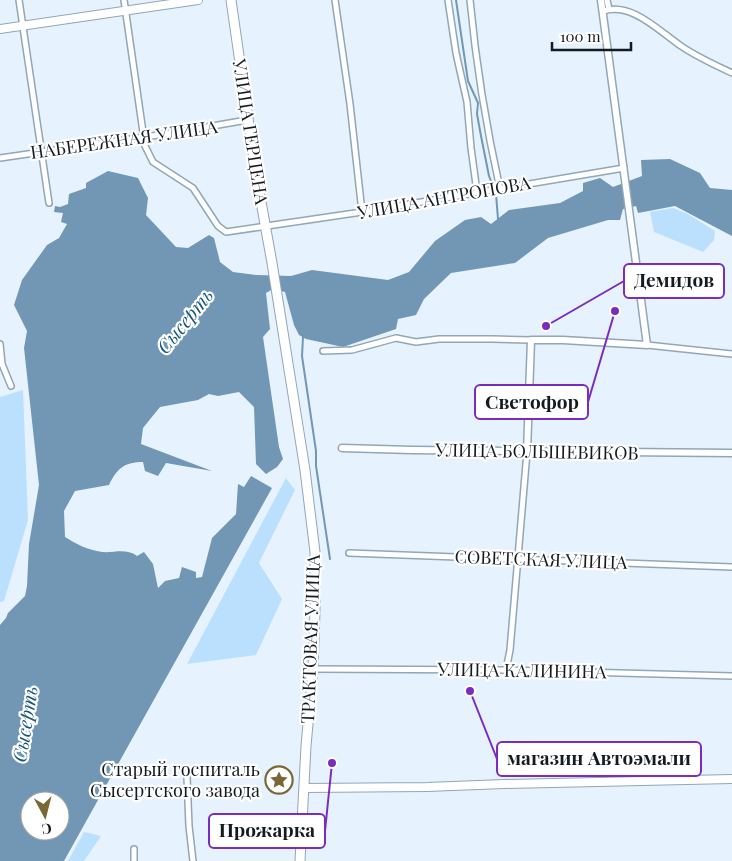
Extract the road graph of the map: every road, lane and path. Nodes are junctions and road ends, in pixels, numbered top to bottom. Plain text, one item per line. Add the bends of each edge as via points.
1 (19, 0) edge
2 (124, 0) edge
3 (198, 0) edge
4 (230, 0) edge
5 (335, 0) edge
6 (448, 0) edge
7 (470, 0) edge
8 (601, 0) edge
9 (607, 0) edge
10 (126, 10) junction
11 (606, 10) junction
12 (23, 26) junction
13 (0, 29) edge
14 (732, 73) edge
15 (248, 120) junction
16 (144, 138) junction
17 (42, 152) junction
18 (0, 158) edge
19 (624, 168) junction
20 (500, 189) junction
21 (477, 192) junction
22 (49, 203) dead end
23 (362, 212) junction
24 (264, 226) junction
25 (277, 300) joint
26 (531, 340) junction
27 (0, 344) edge
28 (647, 345) junction
29 (323, 351) dead end
30 (732, 354) edge
31 (11, 386) dead end
32 (342, 448) dead end
33 (527, 452) junction
34 (732, 453) edge
35 (349, 553) dead end
36 (518, 559) junction
37 (732, 567) edge
38 (313, 669) junction
39 (506, 670) junction
40 (732, 676) edge
41 (187, 777) dead end
42 (732, 779) edge
43 (304, 788) junction
44 (134, 849) dead end
45 (134, 861) edge
46 (193, 861) edge
47 (300, 861) edge

1 - 12 street
2 - 10 street
3 - 10 main road
4 - 15 main road, УЛИЦА ГЕРЦЕНА
5 - 23 street
6 - 21 street via 467,102
7 - 20 street via 489,139
8 - 11 street
9 - 11 street
10 - 12 main road
10 - 16 street
11 - 14 street via 630,13 647,21 681,47
11 - 19 street
12 - 13 main road
12 - 17 street
15 - 16 street, НАБЕРЕЖНАЯ УЛИЦА
15 - 24 main road, УЛИЦА ГЕРЦЕНА
16 - 17 street, НАБЕРЕЖНАЯ УЛИЦА
16 - 24 street, УЛИЦА АНТРОПОВА via 153,162 193,188 218,226 226,232
17 - 18 street, НАБЕРЕЖНАЯ УЛИЦА
17 - 22 street
19 - 20 street, УЛИЦА АНТРОПОВА
19 - 28 street
20 - 21 street, УЛИЦА АНТРОПОВА
21 - 23 street, УЛИЦА АНТРОПОВА
23 - 24 street, УЛИЦА АНТРОПОВА
24 - 25 main road, УЛИЦА ГЕРЦЕНА
25 - 38 main road, ТРАКТОВАЯ УЛИЦА via 315,552
26 - 28 street
26 - 29 street via 492,338 416,342 396,338 352,350
26 - 33 street
27 - 31 street via 2,364
28 - 30 street
32 - 33 street, УЛИЦА БОЛЬШЕВИКОВ
33 - 34 street, УЛИЦА БОЛЬШЕВИКОВ
33 - 36 street
35 - 36 street, СОВЕТСКАЯ УЛИЦА
36 - 37 street, СОВЕТСКАЯ УЛИЦА
36 - 39 street
38 - 39 street, УЛИЦА КАЛИНИНА
38 - 43 main road, ТРАКТОВАЯ УЛИЦА
39 - 40 street, УЛИЦА КАЛИНИНА
41 - 46 street
42 - 43 main road
43 - 47 main road, ТРАКТОВАЯ УЛИЦА
44 - 45 street

